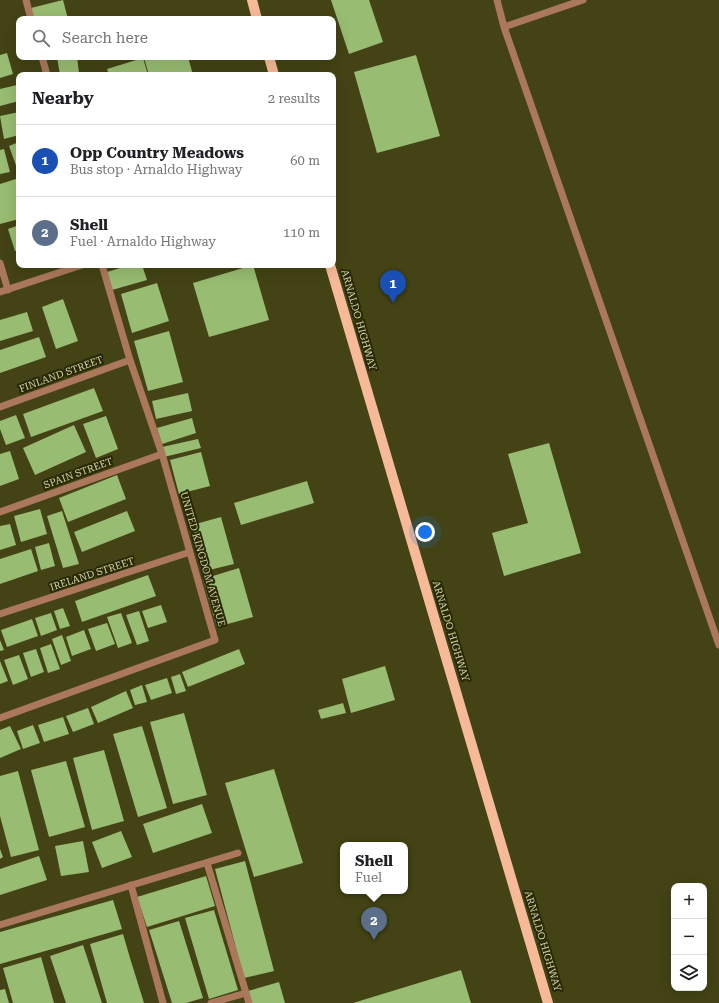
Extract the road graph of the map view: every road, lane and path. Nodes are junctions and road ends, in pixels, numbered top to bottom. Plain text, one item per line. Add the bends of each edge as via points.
1 (26, 0) edge
2 (252, 0) edge
3 (497, 0) edge
4 (583, 0) edge
5 (30, 16) edge
6 (256, 16) edge
7 (504, 27) junction
8 (43, 60) edge
9 (270, 60) edge
10 (47, 72) edge
11 (273, 72) edge
12 (0, 263) edge
13 (73, 268) edge
14 (103, 268) edge
15 (331, 268) edge
16 (8, 290) junction
17 (0, 292) edge
18 (130, 360) junction
19 (0, 407) edge
20 (162, 454) junction
21 (0, 512) edge
22 (190, 552) junction
23 (0, 614) edge
24 (719, 645) edge
25 (0, 718) edge
26 (238, 853) dead end
27 (207, 863) junction
28 (131, 885) junction
29 (0, 925) edge
30 (246, 993) junction
31 (163, 1003) edge
32 (211, 1003) edge
33 (249, 1003) edge
34 (548, 1003) edge

1 - 5 street
2 - 6 main road
3 - 7 street
4 - 7 street
7 - 24 street
8 - 10 street
9 - 11 main road
12 - 16 street
13 - 16 street
14 - 18 street, UNITED KINGDOM AVENUE
15 - 34 main road, ARNALDO HIGHWAY
16 - 17 street
18 - 19 street, FINLAND STREET
18 - 20 street, UNITED KINGDOM AVENUE
20 - 21 street, SPAIN STREET
20 - 22 street, UNITED KINGDOM AVENUE
22 - 23 street, IRELAND STREET
22 - 25 street, UNITED KINGDOM AVENUE via 215,640
26 - 27 street
27 - 28 street
27 - 30 street
28 - 29 street
28 - 31 street
30 - 32 street
30 - 33 street

